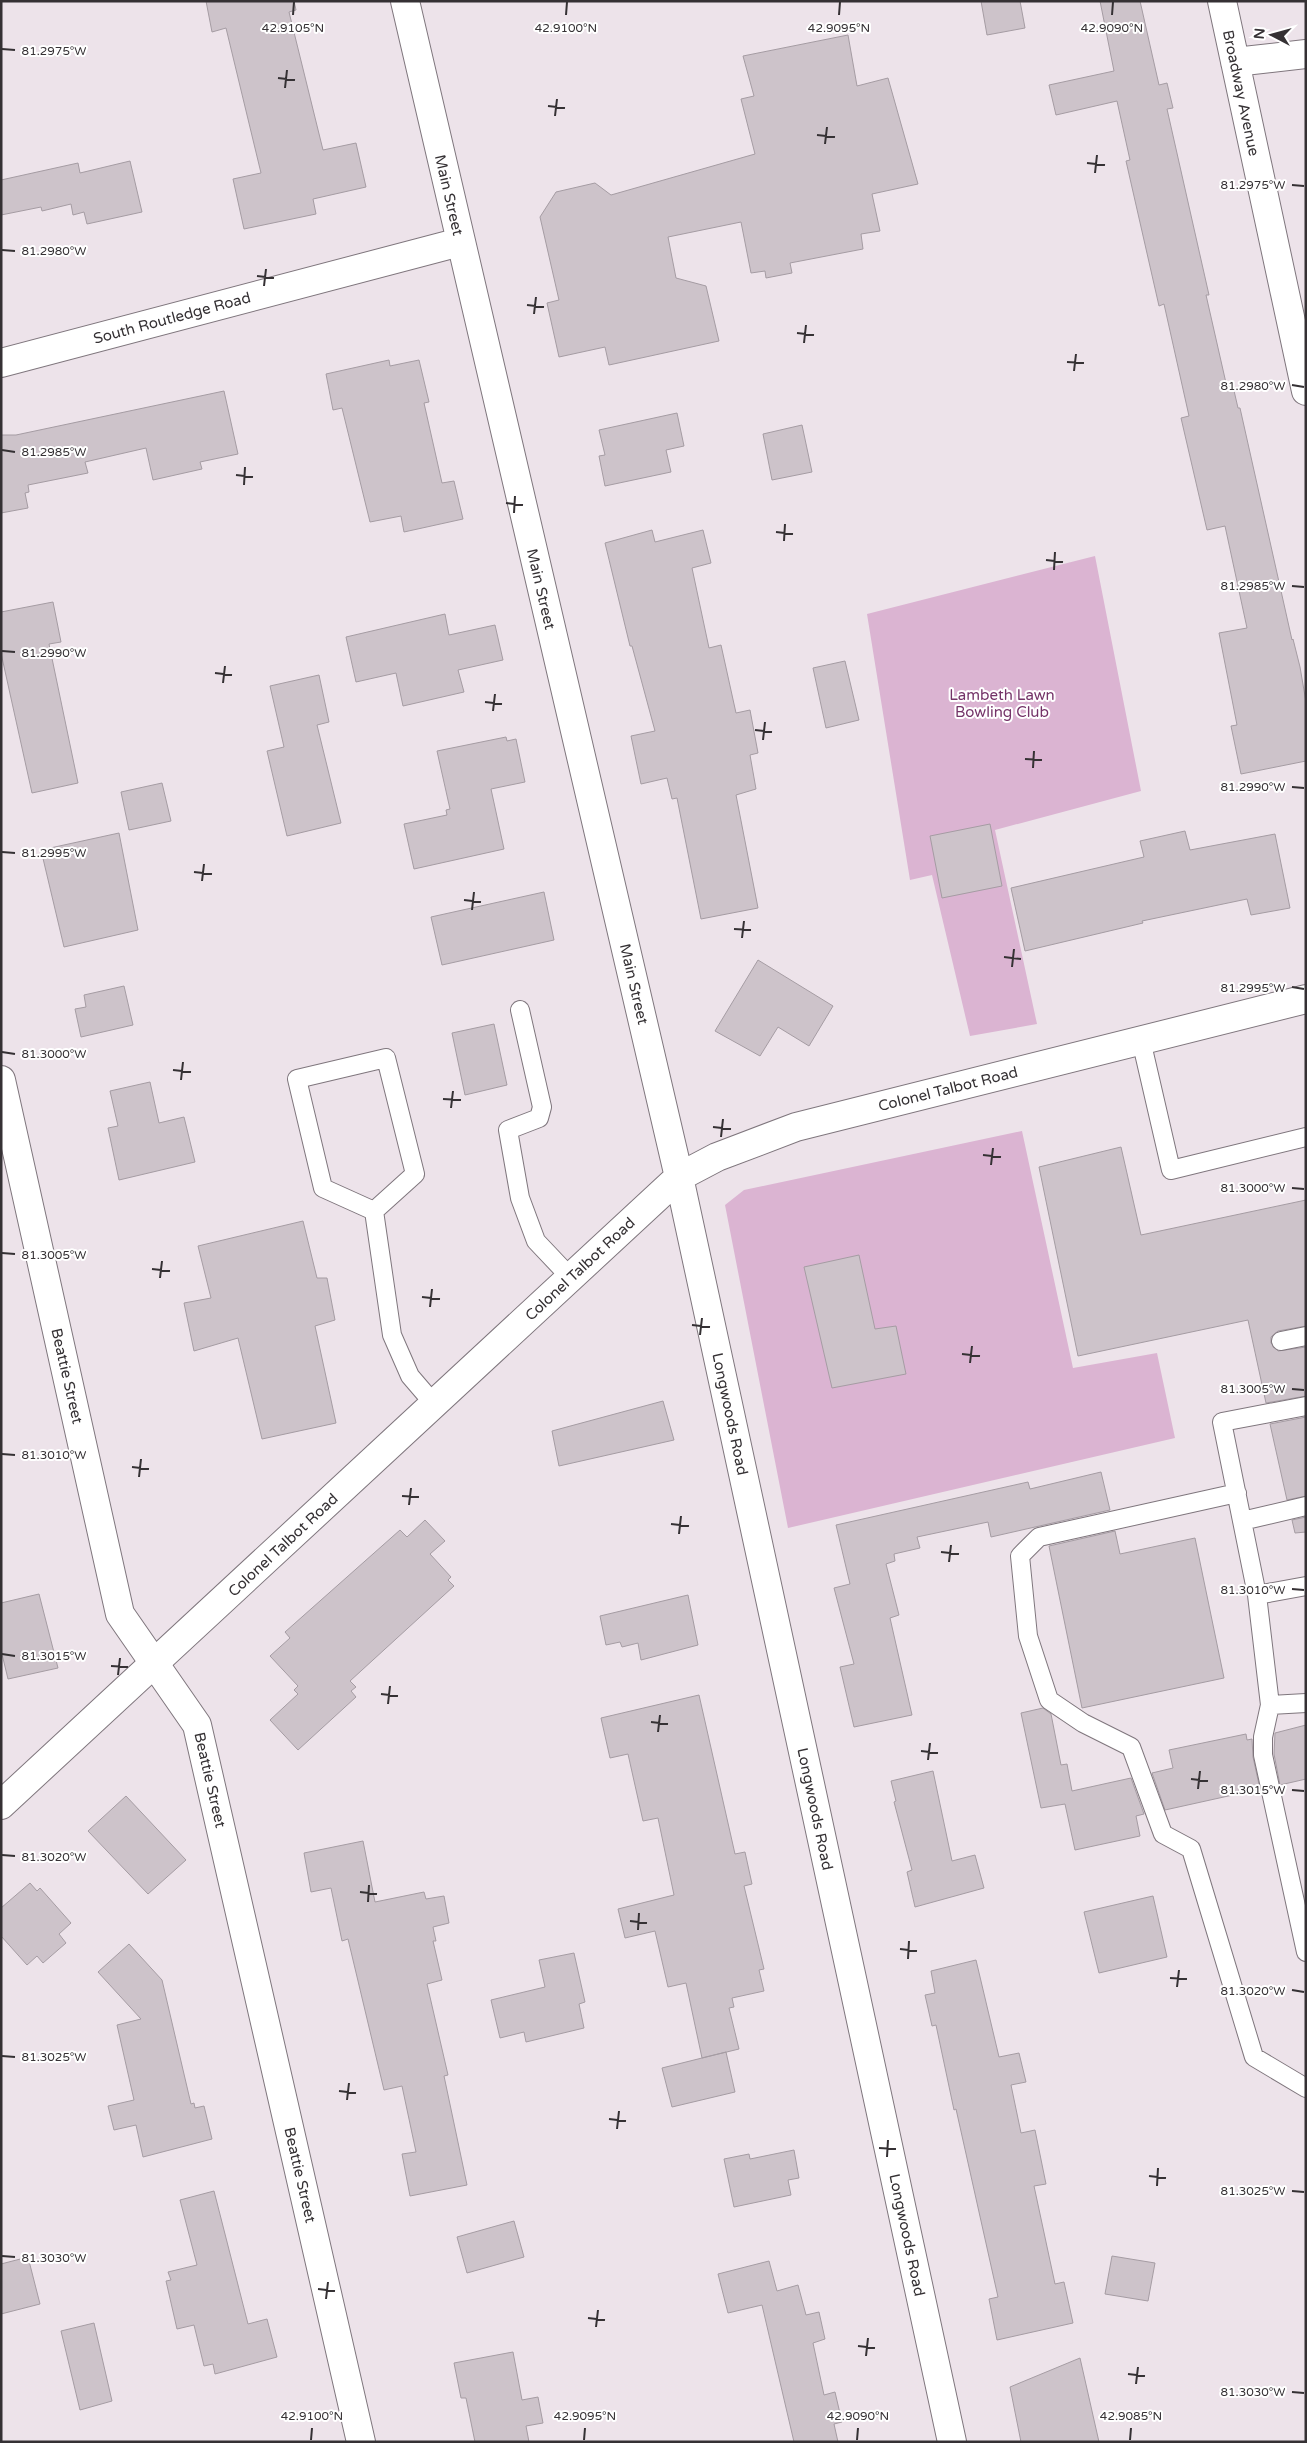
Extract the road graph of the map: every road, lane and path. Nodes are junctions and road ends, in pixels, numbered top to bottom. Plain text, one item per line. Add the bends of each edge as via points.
1 (405, 1) edge
2 (1222, 1) edge
3 (1306, 54) edge
4 (1235, 62) junction
5 (460, 242) junction
6 (1, 363) edge
7 (1306, 391) edge
8 (1306, 999) edge
9 (520, 1010) dead end
10 (1140, 1040) junction
11 (1, 1080) edge
12 (1306, 1137) edge
13 (679, 1177) junction
14 (374, 1211) junction
15 (571, 1278) junction
16 (1306, 1336) edge
17 (1281, 1341) dead end
18 (434, 1404) junction
19 (1306, 1406) edge
20 (1236, 1493) junction
21 (1306, 1506) edge
22 (1242, 1520) junction
23 (1306, 1586) edge
24 (1258, 1595) junction
25 (155, 1663) junction
26 (1306, 1702) edge
27 (1270, 1705) junction
28 (1, 1805) edge
29 (1306, 1952) edge
30 (1306, 2088) edge
31 (362, 2442) edge
32 (952, 2442) edge

1 - 5 main road, Main Street
2 - 4 main road, Broadway Avenue
3 - 4 main road
4 - 7 main road, Broadway Avenue
5 - 6 main road, South Routledge Road
5 - 13 main road, Main Street
8 - 10 main road, Colonel Talbot Road
9 - 15 lane via 542,1107 539,1118 508,1130 520,1198 536,1241
10 - 12 lane via 1171,1170
10 - 13 main road, Colonel Talbot Road via 796,1127 717,1157
11 - 25 main road, Beattie Street via 120,1614
13 - 15 main road, Colonel Talbot Road
13 - 32 main road, Longwoods Road
14 - 14 lane via 415,1174 386,1058 297,1079 322,1188
14 - 18 lane via 392,1335 410,1376
15 - 18 main road, Colonel Talbot Road
16 - 17 lane
18 - 25 main road, Colonel Talbot Road
19 - 20 lane via 1222,1422
20 - 22 lane
20 - 30 lane via 1039,1537 1020,1556 1028,1636 1049,1700 1083,1723 1131,1747 1163,1834 1192,1849 1254,2057
21 - 22 lane
22 - 24 lane
23 - 24 lane
24 - 27 lane
25 - 28 main road, Colonel Talbot Road
25 - 31 main road, Beattie Street via 197,1725
26 - 27 lane
27 - 29 lane via 1263,1755

